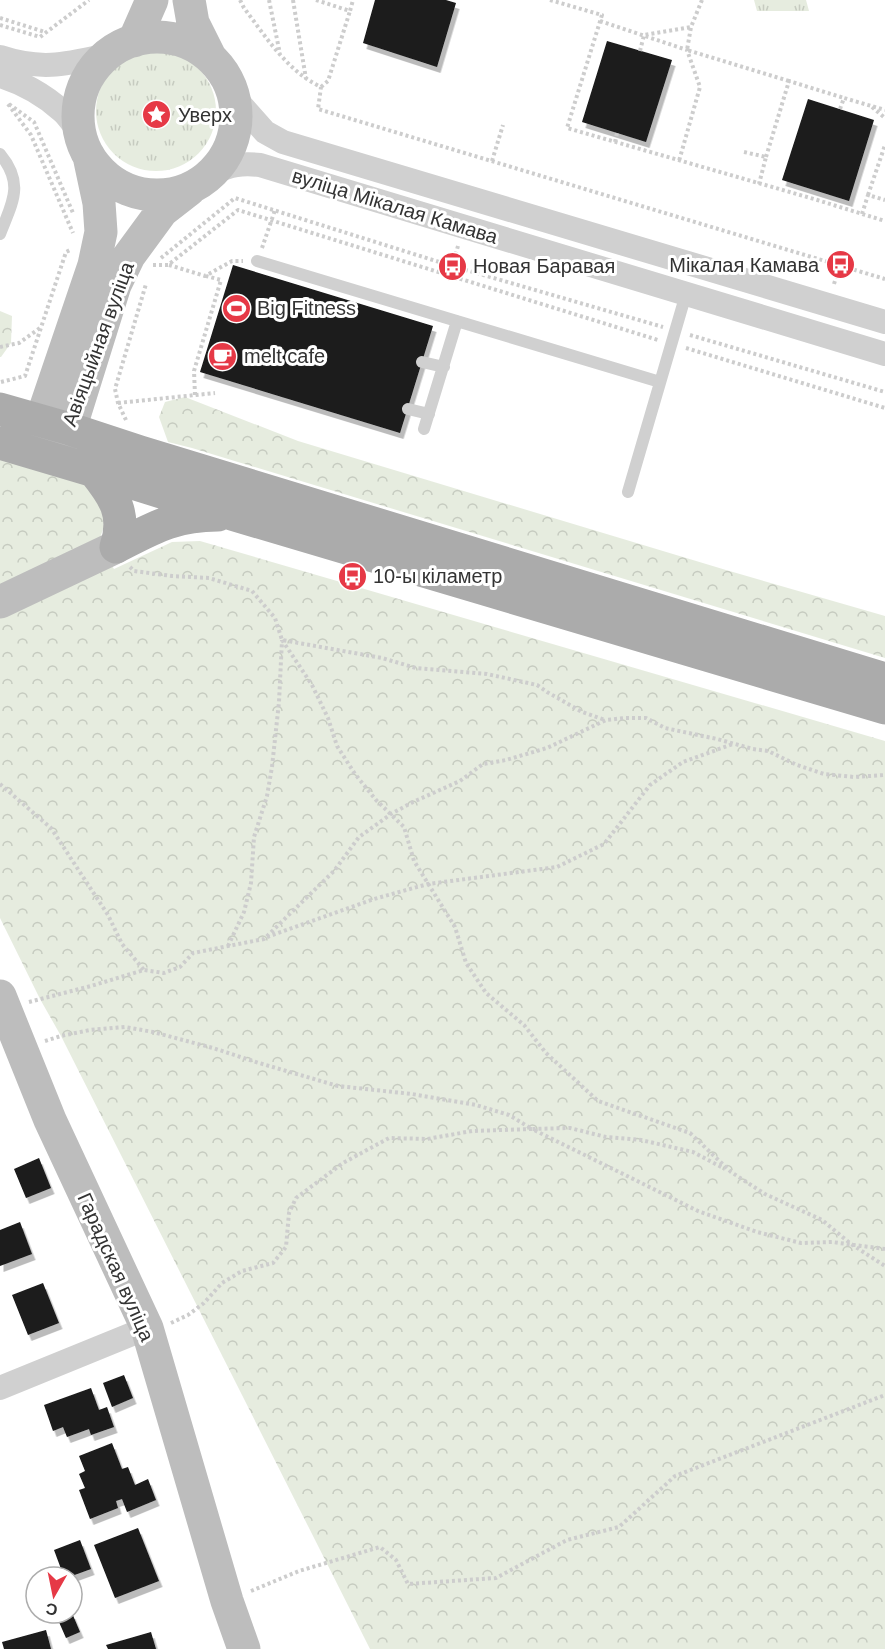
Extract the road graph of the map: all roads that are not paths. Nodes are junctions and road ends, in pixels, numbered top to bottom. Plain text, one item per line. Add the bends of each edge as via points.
1 (152, 0) edge
2 (189, 0) edge
3 (121, 48) junction
4 (0, 57) edge
5 (210, 57) junction
6 (0, 76) edge
7 (234, 97) junction
8 (84, 145) junction
9 (0, 154) edge
10 (202, 180) junction
11 (0, 234) edge
12 (257, 261) road end
13 (686, 294) junction
14 (457, 321) junction
15 (885, 322) edge
16 (885, 354) edge
17 (422, 362) dead end
18 (444, 367) junction
19 (660, 382) junction
20 (0, 409) edge
21 (408, 409) dead end
22 (429, 414) junction
23 (55, 425) junction
24 (424, 429) dead end
25 (0, 443) edge
26 (48, 457) junction
27 (94, 471) junction
28 (628, 492) dead end
29 (234, 515) junction
30 (121, 556) junction
31 (0, 602) edge
32 (885, 679) edge
33 (885, 708) edge
34 (8, 1024) edge
35 (149, 1337) junction
36 (0, 1388) edge
37 (244, 1649) edge

1 - 3 main road
2 - 5 main road via 193,23
3 - 4 street via 52,65 17,63
3 - 5 main road via 155,38 176,39
3 - 8 main road via 94,69 84,87 79,107
5 - 7 main road via 226,77
6 - 8 street via 29,87 64,112
7 - 10 main road via 234,137 226,156
7 - 15 street, вуліца Мікалая Камава via 266,132 283,142
8 - 10 main road via 109,179 136,192 177,193
8 - 23 main road, Авіяцыйная вуліца via 99,203 101,232
9 - 11 lane via 13,174 15,192
10 - 13 street, вуліца Мікалая Камава via 229,166 260,165
10 - 23 main road, Авіяцыйная вуліца via 162,211 129,256
12 - 14 lane
13 - 16 street, вуліца Мікалая Камава
13 - 19 lane
14 - 18 lane
14 - 19 lane
17 - 18 lane
18 - 22 lane
19 - 28 lane
20 - 23 main road
21 - 22 lane
22 - 24 lane
23 - 26 main road, Авіяцыйная вуліца
23 - 32 main road
25 - 26 main road
26 - 27 main road
27 - 29 main road
27 - 30 main road via 109,489 119,511
29 - 30 main road via 188,516 159,525
29 - 33 main road
30 - 31 main road
34 - 35 main road, Гарадская вуліца
35 - 36 street
35 - 37 main road, Гарадская вуліца

